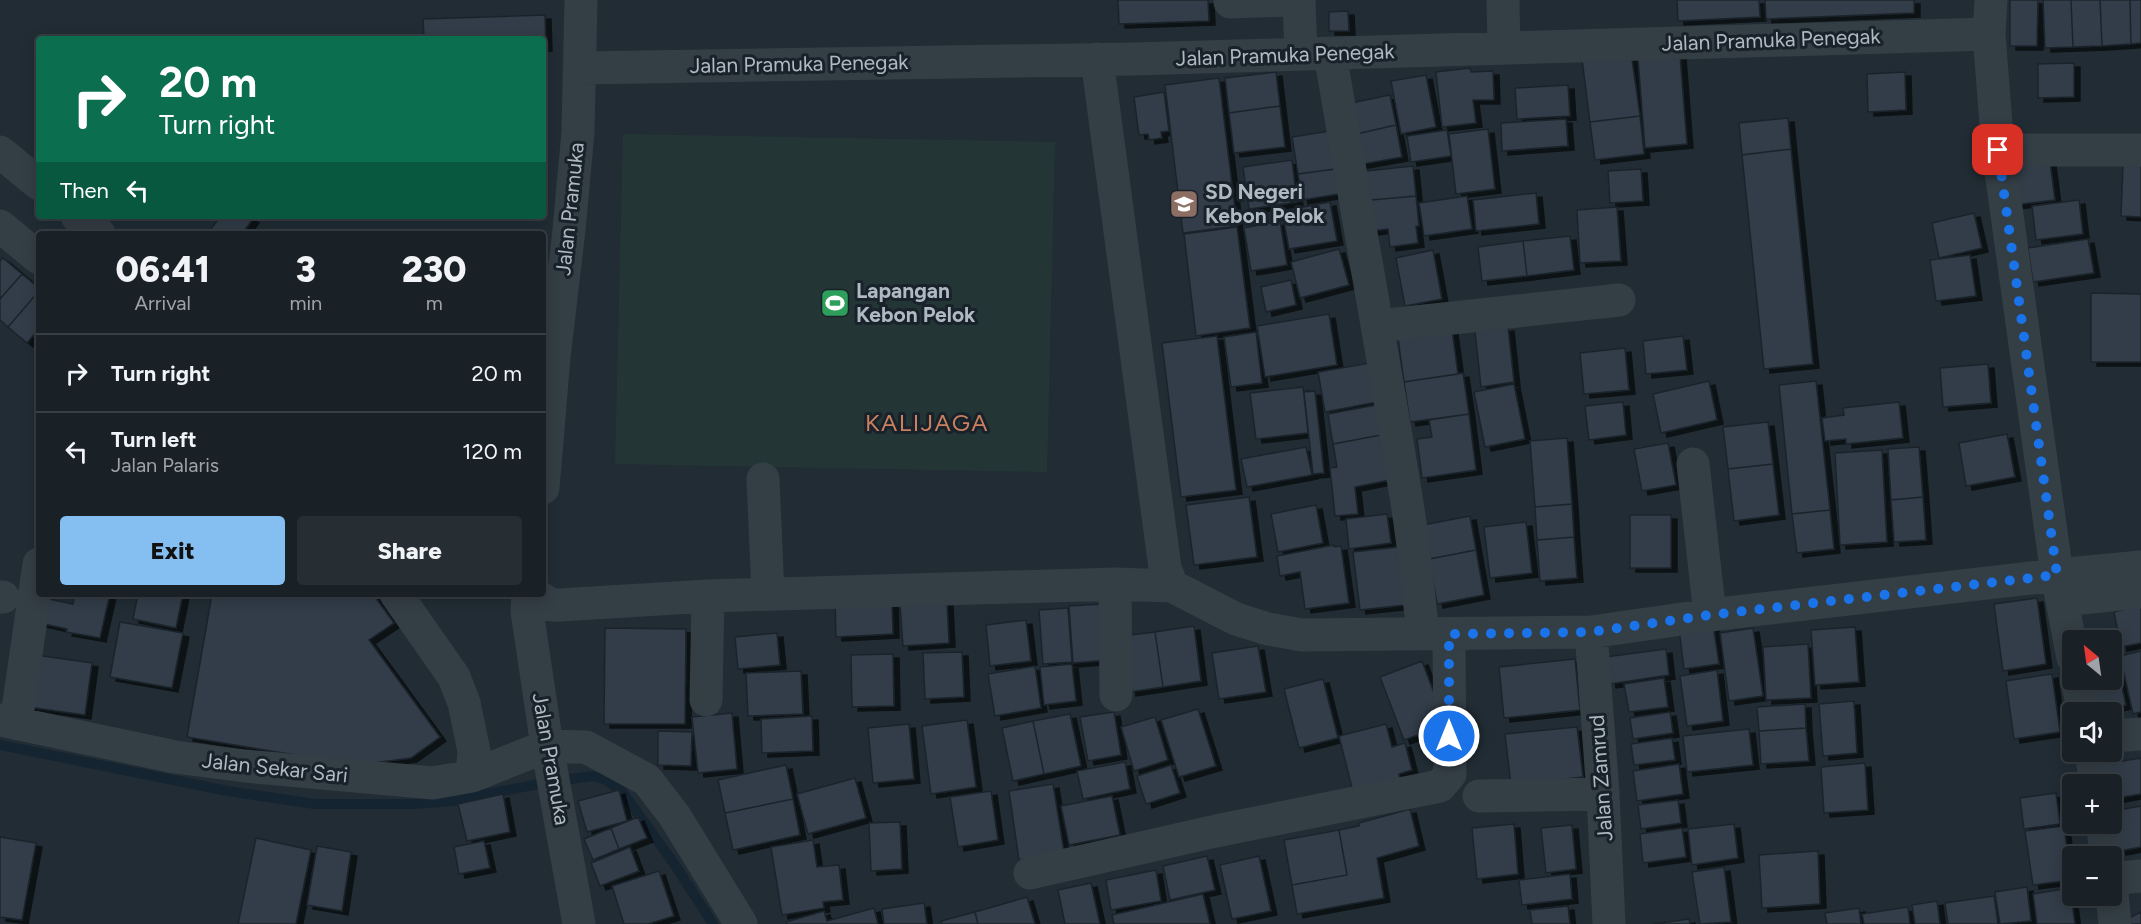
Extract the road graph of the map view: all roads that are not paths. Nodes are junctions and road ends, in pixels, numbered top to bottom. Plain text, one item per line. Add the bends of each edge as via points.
1 (581, 0) edge
2 (1289, 0) edge
3 (1299, 0) edge
4 (1503, 0) edge
5 (1992, 0) edge
6 (1230, 2) dead end
7 (1989, 34) junction
8 (1504, 48) junction
9 (1316, 54) junction
10 (1097, 59) junction
11 (581, 68) junction
12 (1998, 150) junction
13 (2141, 150) edge
14 (0, 152) edge
15 (36, 182) edge
16 (0, 226) edge
17 (36, 256) edge
18 (1619, 300) dead end
19 (1378, 326) junction
20 (546, 452) edge
21 (1693, 464) dead end
22 (763, 479) dead end
23 (2141, 567) edge
24 (36, 579) edge
25 (1115, 584) junction
26 (1172, 586) junction
27 (2060, 587) junction
28 (2141, 592) edge
29 (768, 594) junction
30 (708, 596) junction
31 (398, 597) edge
32 (528, 597) edge
33 (539, 597) edge
34 (1710, 615) junction
35 (2068, 630) edge
36 (1591, 632) junction
37 (1436, 634) junction
38 (1116, 695) dead end
39 (706, 700) dead end
40 (8, 721) edge
41 (2141, 734) edge
42 (2122, 735) edge
43 (552, 770) junction
44 (472, 776) junction
45 (1603, 794) junction
46 (1479, 795) dead end
47 (1030, 873) dead end
48 (2141, 876) edge
49 (2122, 878) edge
50 (2113, 906) edge
51 (579, 924) edge
52 (741, 924) edge
53 (1608, 924) edge
54 (2115, 924) edge

1 - 11 street, Jalan Pramuka
2 - 6 street
3 - 9 street
4 - 8 street
5 - 7 street
7 - 8 street, Jalan Pramuka Penegak
7 - 12 street
8 - 9 street, Jalan Pramuka Penegak
9 - 10 street, Jalan Pramuka Penegak
9 - 19 street via 1359,224
10 - 11 street, Jalan Pramuka Penegak
10 - 26 street via 1165,568
11 - 20 street, Jalan Pramuka via 573,196
12 - 13 street
12 - 27 street
14 - 15 street
16 - 17 street
18 - 19 street
19 - 37 street via 1407,504
21 - 34 street
22 - 29 street
23 - 27 street
24 - 40 street
25 - 26 street
25 - 29 street
25 - 38 street
26 - 37 street via 1236,619 1268,629 1302,635
27 - 28 street
27 - 34 street
27 - 35 street
29 - 30 street
30 - 33 street via 560,605 551,605
30 - 39 street
31 - 44 street via 454,677 474,751
32 - 43 street, Jalan Pramuka
34 - 36 street
36 - 37 street
36 - 45 street, Jalan Zamrud
37 - 47 street via 1450,774 1440,786
40 - 44 street, Jalan Sekar Sari via 175,757 242,779 433,783
41 - 42 street
43 - 44 street, Jalan Sekar Sari
43 - 51 street, Jalan Pramuka
43 - 52 street via 586,747 647,780 674,815
45 - 46 street
45 - 53 street, Jalan Zamrud
48 - 49 street
50 - 54 street

